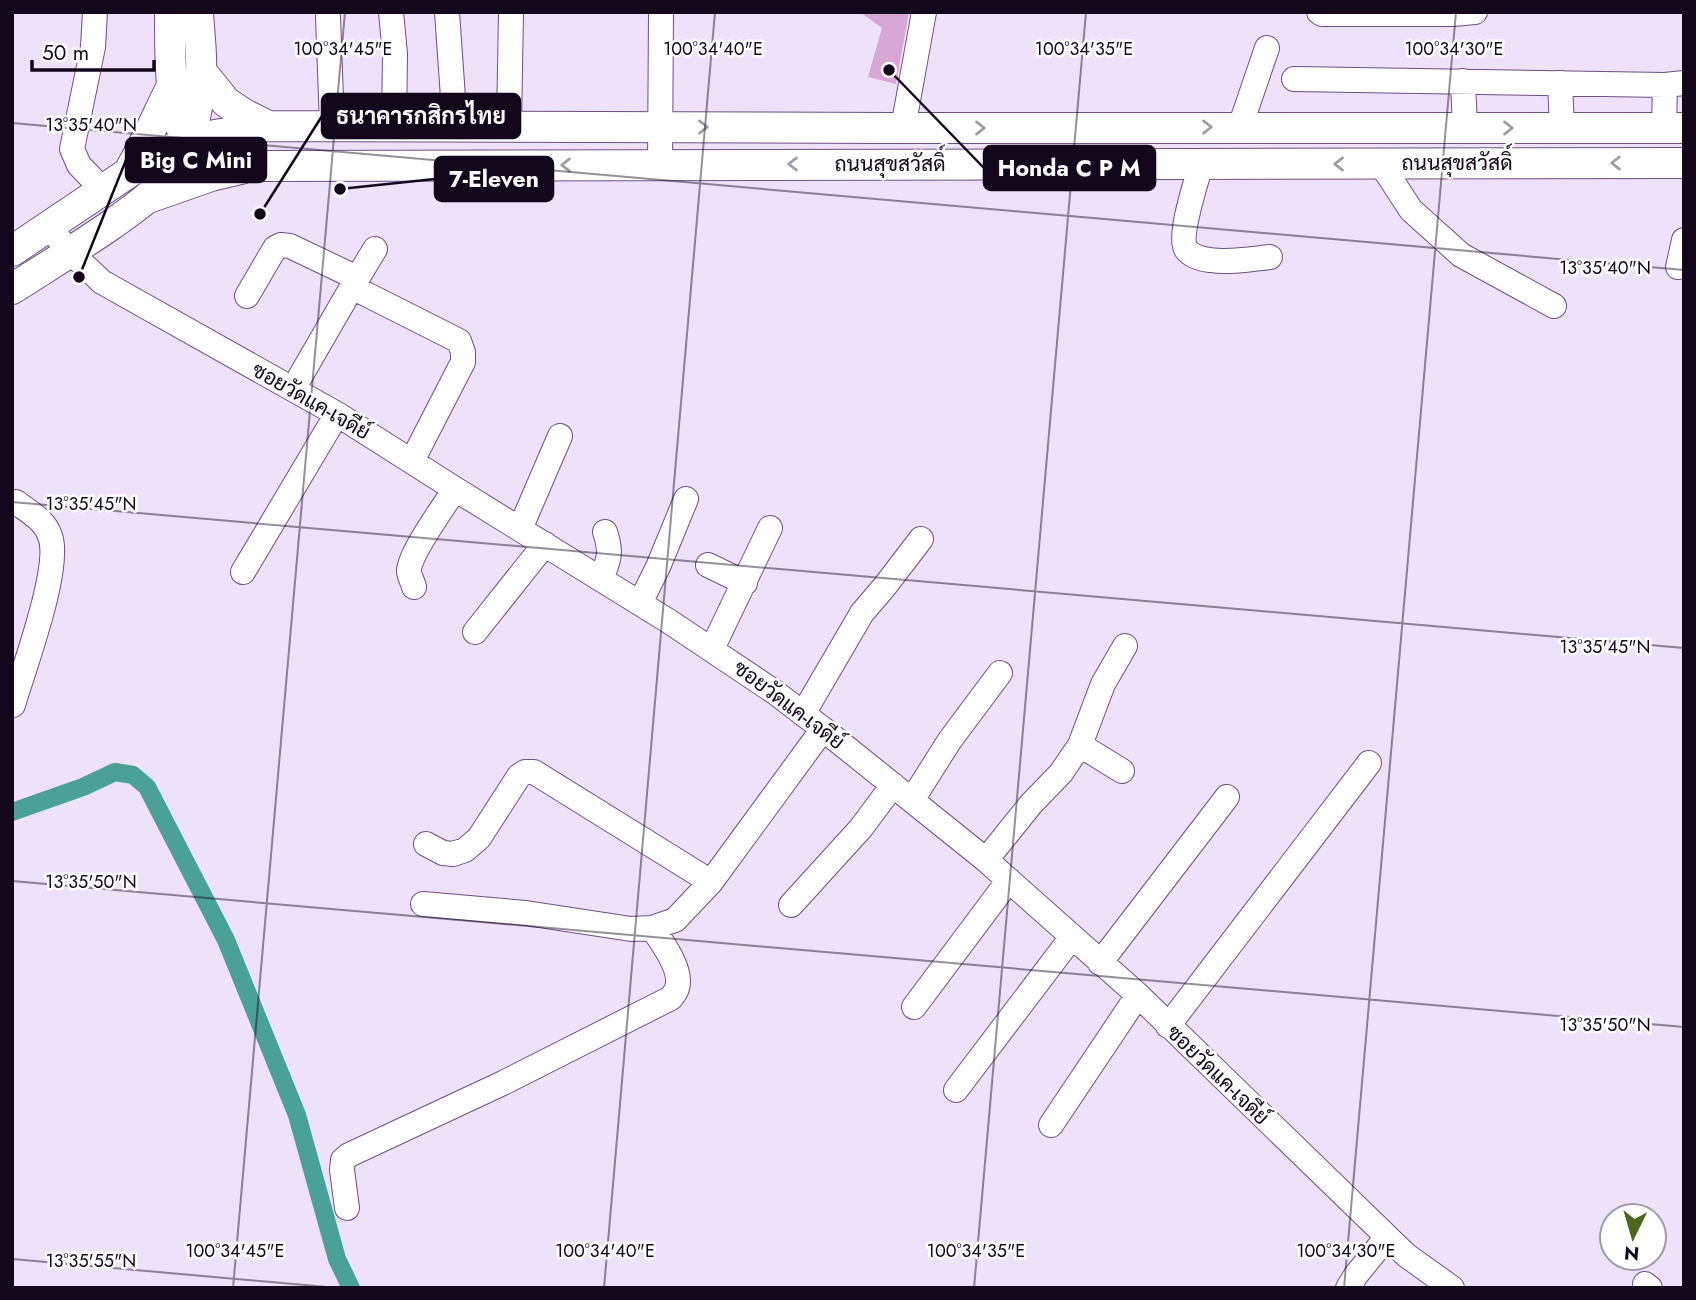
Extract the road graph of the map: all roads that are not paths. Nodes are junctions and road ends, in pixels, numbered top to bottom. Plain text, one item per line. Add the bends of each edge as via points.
1 (96, 12) edge
2 (170, 12) edge
3 (198, 12) edge
4 (391, 12) edge
5 (447, 12) edge
6 (512, 12) edge
7 (661, 12) edge
8 (925, 12) edge
9 (1319, 12) edge
10 (1475, 12) edge
11 (328, 17) dead end
12 (1268, 48) dead end
13 (201, 71) junction
14 (1294, 79) dead end
15 (1463, 80) junction
16 (1560, 83) junction
17 (1674, 84) edge
18 (172, 86) junction
19 (332, 125) junction
20 (394, 125) junction
21 (268, 126) junction
22 (455, 126) junction
23 (509, 126) junction
24 (660, 127) junction
25 (1240, 127) junction
26 (903, 128) junction
27 (1465, 128) junction
28 (1562, 128) junction
29 (1674, 128) edge
30 (188, 142) junction
31 (1684, 163) edge
32 (1201, 164) junction
33 (1381, 164) junction
34 (660, 165) junction
35 (254, 166) junction
36 (128, 173) junction
37 (104, 191) junction
38 (146, 199) junction
39 (49, 227) junction
40 (1684, 240) edge
41 (376, 249) dead end
42 (12, 250) edge
43 (70, 252) junction
44 (1270, 257) dead end
45 (1678, 267) dead end
46 (354, 282) junction
47 (12, 289) edge
48 (247, 296) dead end
49 (1555, 306) dead end
50 (293, 389) junction
51 (337, 414) junction
52 (560, 436) dead end
53 (412, 461) junction
54 (455, 489) junction
55 (686, 499) dead end
56 (16, 502) dead end
57 (770, 527) dead end
58 (520, 529) junction
59 (605, 532) dead end
60 (921, 539) dead end
61 (545, 544) junction
62 (708, 565) dead end
63 (243, 572) dead end
64 (601, 579) junction
65 (745, 583) junction
66 (414, 587) dead end
67 (640, 603) junction
68 (475, 632) dead end
69 (1125, 646) dead end
70 (712, 649) junction
71 (1000, 673) dead end
72 (13, 705) edge
73 (803, 714) junction
74 (822, 729) junction
75 (1080, 745) junction
76 (1370, 763) dead end
77 (1122, 771) dead end
78 (902, 793) junction
79 (1227, 797) dead end
80 (426, 844) dead end
81 (986, 860) junction
82 (1009, 880) junction
83 (710, 882) junction
84 (423, 904) dead end
85 (791, 905) dead end
86 (652, 928) junction
87 (1072, 937) junction
88 (1100, 962) junction
89 (1138, 995) junction
90 (914, 1007) dead end
91 (1168, 1026) junction
92 (956, 1090) dead end
93 (1051, 1125) dead end
94 (347, 1208) dead end
95 (1387, 1237) junction
96 (1348, 1288) edge
97 (1452, 1288) edge

1 - 37 street via 72,149 79,165
2 - 18 main road
3 - 13 main road
4 - 20 street
5 - 22 street
6 - 23 street
7 - 24 street
8 - 26 street
9 - 10 street
11 - 19 street
12 - 25 street
13 - 21 main road via 226,102
13 - 30 main road
14 - 15 street
15 - 16 street
15 - 27 street
16 - 17 street
16 - 28 street
17 - 29 street
18 - 30 main road via 175,113
18 - 36 main road
19 - 20 main road, ถนนสุขสวัสดิ์
19 - 21 main road, ถนนสุขสวัสดิ์
20 - 22 main road, ถนนสุขสวัสดิ์
21 - 30 main road, ถนนสุขสวัสดิ์
22 - 23 main road, ถนนสุขสวัสดิ์
23 - 24 main road, ถนนสุขสวัสดิ์
24 -> 26 main road, ถนนสุขสวัสดิ์
24 - 34 street
26 -> 25 main road, ถนนสุขสวัสดิ์
25 - 27 main road, ถนนสุขสวัสดิ์
27 -> 28 main road, ถนนสุขสวัสดิ์
28 - 29 main road, ถนนสุขสวัสดิ์
30 - 35 main road, ถนนสุขสวัสดิ์ via 210,160
30 - 36 main road, ถนนสุขสวัสดิ์
30 - 38 main road via 164,182
31 -> 33 main road, ถนนสุขสวัสดิ์
33 -> 32 main road, ถนนสุขสวัสดิ์
32 -> 34 main road, ถนนสุขสวัสดิ์
32 - 44 street via 1184,228 1186,249 1210,260
33 - 49 street via 1411,210 1461,255
34 -> 35 main road, ถนนสุขสวัสดิ์
35 - 38 main road
36 - 37 main road, ถนนสุขสวัสดิ์
37 - 39 main road, ถนนสุขสวัสดิ์
38 - 43 main road
39 - 42 main road, ถนนสุขสวัสดิ์
39 - 43 street, ซอยวัดแค-เจดีย์
40 - 45 street
41 - 46 street
43 - 47 main road
43 - 50 street, ซอยวัดแค-เจดีย์ via 102,282
46 - 48 street via 281,245
46 - 50 street
46 - 53 street via 459,341 463,352 463,362
50 - 51 street, ซอยวัดแค-เจดีย์
51 - 53 street, ซอยวัดแค-เจดีย์
51 - 63 street
52 - 58 street
53 - 54 street, ซอยวัดแค-เจดีย์
54 - 58 street, ซอยวัดแค-เจดีย์
54 - 66 street via 412,561 409,571
55 - 67 street
56 - 72 street via 44,523 51,538 52,560
57 - 65 street
58 - 61 street, ซอยวัดแค-เจดีย์
59 - 64 street via 610,546
60 - 73 street via 862,613
61 - 64 street, ซอยวัดแค-เจดีย์
61 - 68 street
62 - 65 street
64 - 67 street, ซอยวัดแค-เจดีย์
65 - 70 street
67 - 70 street, ซอยวัดแค-เจดีย์
69 - 75 street via 1103,684
70 - 73 street, ซอยวัดแค-เจดีย์
71 - 78 street via 950,740
73 - 74 street, ซอยวัดแค-เจดีย์
74 - 78 street, ซอยวัดแค-เจดีย์
74 - 83 street
75 - 77 street
75 - 81 street
76 - 91 street
78 - 81 street, ซอยวัดแค-เจดีย์
78 - 85 street via 860,828
79 - 88 street
80 - 83 street via 443,853 465,849 479,838 519,776 534,772
81 - 82 street, ซอยวัดแค-เจดีย์
82 - 87 street, ซอยวัดแค-เจดีย์
82 - 90 street
83 - 86 street via 676,920
84 - 86 street
86 - 94 street via 678,978 671,998 349,1154 342,1170
87 - 88 street, ซอยวัดแค-เจดีย์
87 - 92 street
88 - 89 street, ซอยวัดแค-เจดีย์
89 - 91 street, ซอยวัดแค-เจดีย์
89 - 93 street
91 - 95 street, ซอยวัดแค-เจดีย์
95 - 96 street
95 - 97 street, ซอยวัดแค-เจดีย์

